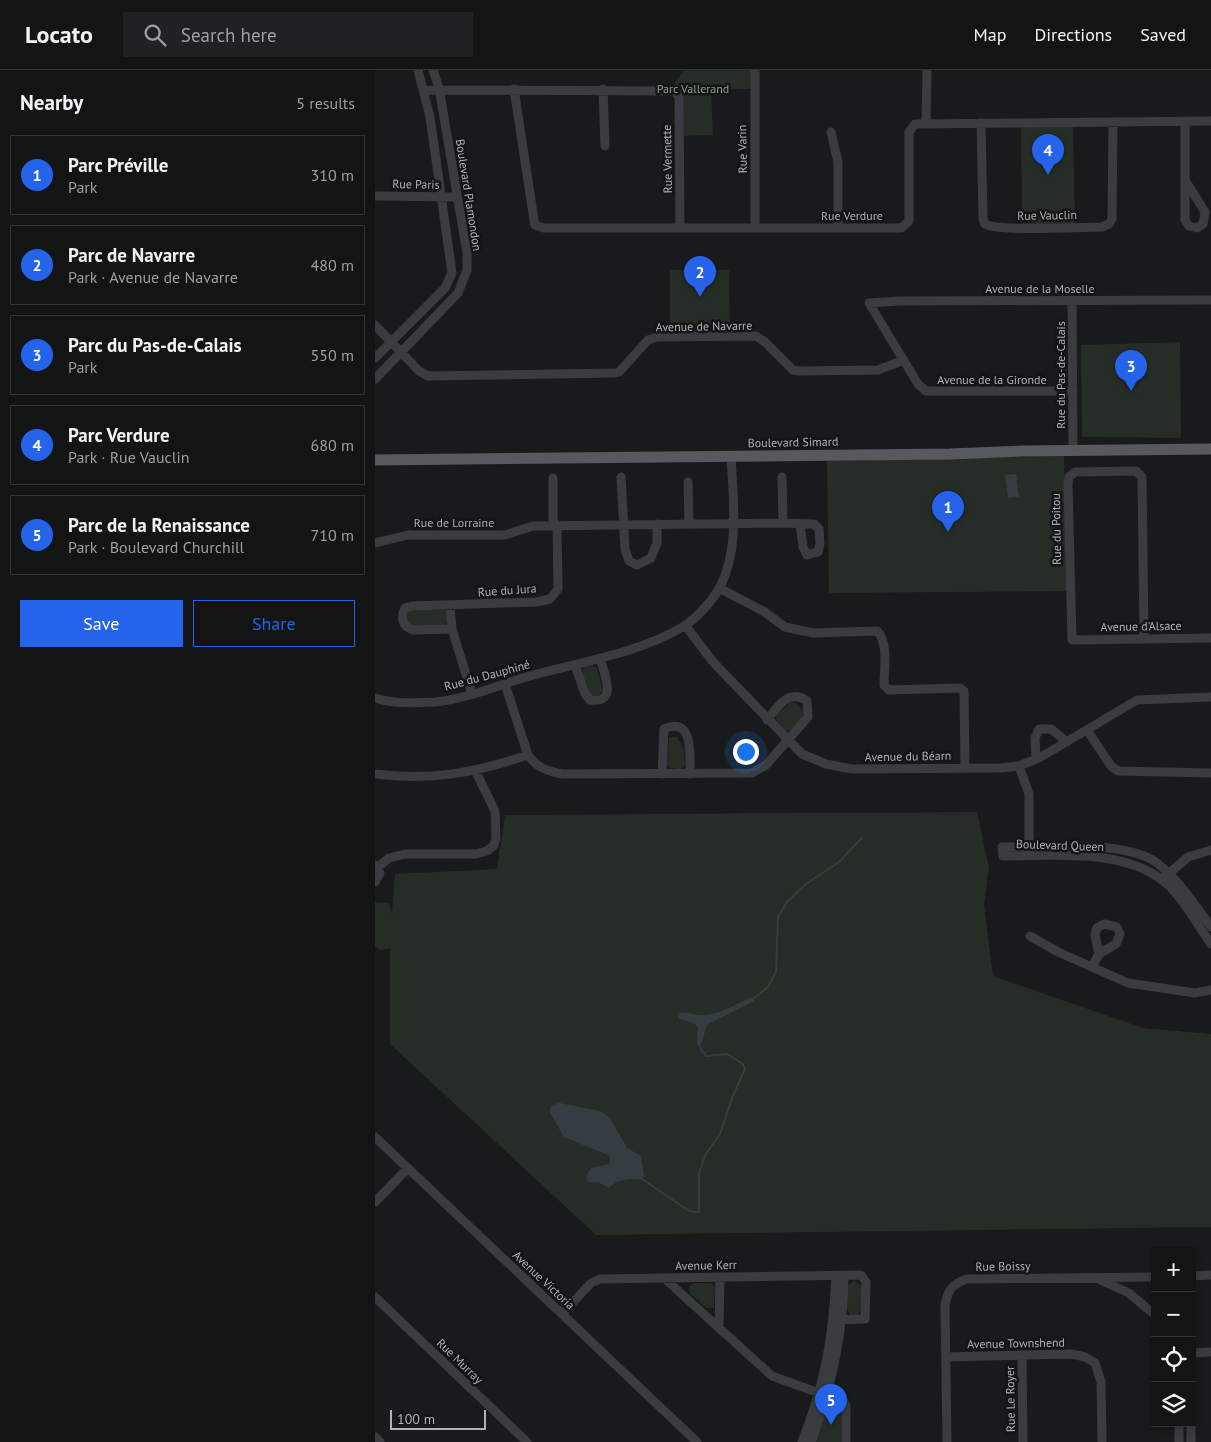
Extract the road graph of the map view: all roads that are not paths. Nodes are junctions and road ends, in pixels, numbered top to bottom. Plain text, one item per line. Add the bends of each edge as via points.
1 (418, 70) edge
2 (433, 70) edge
3 (755, 70) edge
4 (927, 70) edge
5 (439, 88) junction
6 (514, 89) junction
7 (603, 89) junction
8 (425, 90) junction
9 (1211, 121) edge
10 (1113, 122) junction
11 (1185, 122) junction
12 (927, 123) junction
13 (981, 123) junction
14 (831, 132) dead end
15 (605, 146) dead end
16 (1185, 180) junction
17 (375, 196) edge
18 (442, 197) junction
19 (457, 197) junction
20 (680, 228) junction
21 (755, 228) junction
22 (838, 228) junction
23 (1072, 300) junction
24 (1211, 300) edge
25 (869, 303) joint
26 (375, 326) edge
27 (390, 341) junction
28 (400, 351) junction
29 (375, 358) edge
30 (903, 360) junction
31 (375, 379) edge
32 (1073, 391) junction
33 (1211, 449) edge
34 (1073, 450) junction
35 (731, 456) junction
36 (375, 460) edge
37 (621, 477) dead end
38 (782, 477) dead end
39 (553, 478) dead end
40 (688, 482) dead end
41 (733, 523) junction
42 (783, 523) junction
43 (657, 524) junction
44 (689, 524) junction
45 (800, 524) dead end
46 (623, 525) junction
47 (557, 526) junction
48 (375, 543) edge
49 (719, 588) junction
50 (450, 605) junction
51 (685, 625) junction
52 (452, 629) junction
53 (1144, 638) junction
54 (1211, 638) edge
55 (1071, 640) joint
56 (600, 658) junction
57 (575, 665) junction
58 (505, 684) junction
59 (472, 694) junction
60 (1211, 697) edge
61 (375, 698) edge
62 (767, 720) junction
63 (1087, 730) junction
64 (786, 740) junction
65 (1067, 742) junction
66 (528, 755) junction
67 (1036, 759) junction
68 (1019, 766) junction
69 (965, 768) junction
70 (476, 772) junction
71 (1211, 773) edge
72 (375, 774) edge
73 (662, 774) junction
74 (690, 774) junction
75 (1211, 850) edge
76 (1029, 851) junction
77 (376, 866) edge
78 (1168, 873) junction
79 (1161, 880) junction
80 (375, 882) edge
81 (1211, 927) edge
82 (1031, 936) dead end
83 (1211, 944) edge
84 (1099, 954) dead end
85 (1092, 967) junction
86 (1211, 990) edge
87 (375, 1137) edge
88 (407, 1168) junction
89 (375, 1202) edge
90 (840, 1276) junction
91 (1196, 1276) edge
92 (1211, 1276) edge
93 (720, 1277) junction
94 (1151, 1277) edge
95 (664, 1278) junction
96 (1095, 1278) junction
97 (375, 1297) edge
98 (1151, 1312) edge
99 (562, 1314) junction
100 (838, 1321) junction
101 (719, 1327) junction
102 (1211, 1352) edge
103 (1196, 1353) edge
104 (1021, 1355) junction
105 (946, 1357) junction
106 (822, 1395) junction
107 (1179, 1427) edge
108 (1191, 1427) edge
109 (375, 1437) edge
110 (380, 1442) edge
111 (527, 1442) edge
112 (697, 1442) edge
113 (802, 1442) edge
114 (811, 1442) edge
115 (846, 1442) edge
116 (947, 1442) edge
117 (1023, 1442) edge
118 (1102, 1442) edge
119 (1179, 1442) edge
120 (1191, 1442) edge

1 - 8 street
2 - 5 street, Boulevard Plamondon
3 - 21 street, Rue Varin
4 - 12 street
5 - 6 street
5 - 8 street
5 - 19 street, Boulevard Plamondon
6 - 7 street
6 - 20 street, Rue Verdure via 535,225 544,228
7 - 15 street
7 - 20 street, Rue Vermette via 675,91 679,97
8 - 18 street
9 - 11 street
10 - 11 street
10 - 13 street
10 - 13 street, Rue Vauclin via 1112,219 1109,224 1102,227 1022,228 993,228 983,219
11 - 16 street
12 - 13 street
12 - 22 street, Rue Verdure via 915,124 909,132 910,216 906,226
14 - 22 street via 838,162
16 - 16 street via 1185,220 1189,226 1197,228 1203,224 1205,212
17 - 18 street, Rue Paris
18 - 19 street, Rue Paris
18 - 27 street via 452,273 445,288
19 - 28 street, Boulevard Plamondon via 467,253 464,282 458,293
20 - 21 street, Rue Verdure
21 - 22 street, Rue Verdure
23 - 24 street, Avenue de la Moselle
23 - 25 street, Avenue de la Moselle
23 - 32 street, Rue du Pas-de-Calais
25 - 30 street, Avenue de la Gironde
26 - 27 street, Avenue de Navarre
27 - 28 street, Avenue de Navarre
27 - 29 street
28 - 30 street, Avenue de Navarre via 423,375 428,376 615,373 652,338 756,336 793,370 799,371 878,370
28 - 31 street, Boulevard Plamondon
30 - 32 street, Avenue de la Gironde via 926,391
32 - 34 street, Rue du Pas-de-Calais
33 - 34 main road, Boulevard Simard
34 - 35 main road, Boulevard Simard
35 - 36 main road, Boulevard Simard
35 - 41 street, Rue du Dauphiné
37 - 46 street
38 - 42 street
39 - 47 street, Rue du Jura via 553,520
40 - 44 street
41 - 42 street, Rue de Lorraine
41 - 44 street, Rue de Lorraine
41 - 49 street, Rue du Dauphiné via 727,568
42 - 45 street, Rue de Lorraine
43 - 44 street, Rue de Lorraine
43 - 46 street, Rue de Lorraine
43 - 46 street via 657,543 651,558 637,565 629,561
46 - 47 street, Rue de Lorraine
47 - 48 street, Rue de Lorraine via 533,526 505,535 408,535
47 - 50 street, Rue du Jura via 558,589 550,599 496,605
49 - 51 street, Rue du Dauphiné
49 - 69 street via 763,610 785,626 813,633 877,630 884,645 884,685 889,690 960,688 964,691
50 - 52 street
50 - 52 street, Rue du Jura via 412,606 405,608 402,614 406,628
51 - 56 street, Rue du Dauphiné via 649,642
51 - 62 street, Avenue du Béarn via 713,662
52 - 59 street
53 - 54 street, Avenue d'Alsace
53 - 55 street, Avenue d'Alsace
53 - 55 street, Rue du Poitou via 1141,476 1136,472 1079,472 1072,474 1068,484
56 - 57 street, Rue du Dauphiné
56 - 57 street via 609,690 598,701 590,700 585,694
57 - 58 street, Rue du Dauphiné
58 - 59 street, Rue du Dauphiné
58 - 66 street
59 - 61 street, Rue du Dauphiné via 436,702
60 - 63 street, Avenue du Béarn via 1137,700
62 - 64 street, Avenue du Béarn
62 - 64 street via 783,701 791,697 801,696 807,701 808,717
63 - 65 street, Avenue du Béarn
63 - 71 street via 1111,766 1118,771
64 - 69 street, Avenue du Béarn via 802,754 826,764 852,769
64 - 74 street via 766,765 752,773
65 - 67 street, Avenue du Béarn
65 - 67 street via 1051,729 1039,730 1035,738
66 - 70 street
66 - 73 street via 533,763 545,770 563,774
67 - 68 street, Avenue du Béarn
68 - 69 street, Avenue du Béarn
68 - 76 street via 1029,794
70 - 72 street via 404,778
70 - 77 street via 495,811 494,845 476,854 405,854
73 - 74 street
73 - 74 street via 664,729 670,726 681,728 687,734 691,744
75 - 78 street via 1188,857
76 - 78 street, Boulevard Queen via 1108,848 1134,852 1155,861
76 - 79 street, Boulevard Queen via 1125,861 1151,871
77 - 80 street via 379,877
78 - 79 street
78 - 81 street, Boulevard Queen
79 - 83 street, Boulevard Queen
82 - 85 street
84 - 85 street
85 - 86 street via 1137,986 1195,993
87 - 88 street, Avenue Victoria
88 - 89 street
88 - 99 street, Avenue Victoria
90 - 93 street, Avenue Kerr
90 - 100 street
90 - 100 street, Avenue Kerr via 861,1275 864,1278 865,1319
91 - 92 street
93 - 95 street, Avenue Kerr
93 - 101 street
94 - 96 street, Rue Boissy
95 - 99 street, Avenue Kerr via 600,1279 591,1283
95 - 101 street
96 - 98 street via 1129,1293
96 - 105 street, Rue Boissy via 967,1279 954,1283 947,1293 945,1305
97 - 111 street, Rue Murray
99 - 112 street, Avenue Victoria
100 - 106 street
101 - 106 street via 772,1376
102 - 103 street
104 - 105 street, Avenue Townshend
104 - 117 street, Rue Le Royer
104 - 118 street, Avenue Townshend via 1072,1354 1085,1356 1095,1363 1101,1382
105 - 116 street, Rue Boissy
106 - 113 street
106 - 114 street
106 - 115 street via 846,1406
107 - 119 street
108 - 120 street
109 - 110 street

